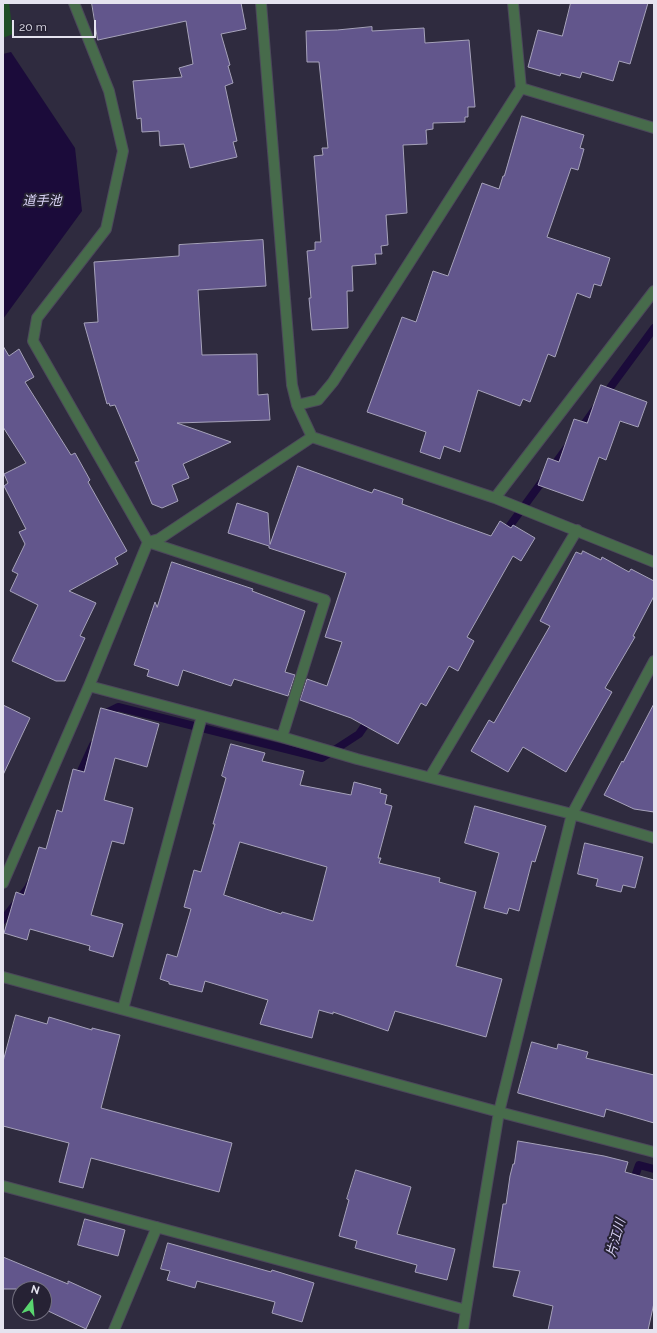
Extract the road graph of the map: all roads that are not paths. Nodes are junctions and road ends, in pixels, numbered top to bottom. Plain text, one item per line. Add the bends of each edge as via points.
1 (74, 3) edge
2 (261, 3) edge
3 (513, 3) edge
4 (521, 88) junction
5 (654, 128) edge
6 (654, 291) edge
7 (297, 405) junction
8 (312, 437) junction
9 (495, 498) junction
10 (577, 530) junction
11 (148, 542) junction
12 (654, 562) edge
13 (654, 661) edge
14 (89, 686) junction
15 (202, 716) junction
16 (282, 737) junction
17 (430, 777) junction
18 (572, 814) junction
19 (654, 838) edge
20 (3, 883) edge
21 (3, 977) edge
22 (122, 1009) junction
23 (499, 1112) junction
24 (654, 1152) edge
25 (3, 1186) edge
26 (157, 1227) junction
27 (466, 1310) junction
28 (114, 1330) edge
29 (463, 1330) edge

1 - 11 street via 109,91 123,151 106,229 37,318 32,341
2 - 7 street via 292,385
3 - 4 street
4 - 5 street
4 - 7 street via 333,382 318,400
6 - 9 street
7 - 8 street
8 - 9 street
8 - 11 street via 159,539
9 - 10 street
10 - 12 street
10 - 17 street
11 - 14 street
11 - 16 street via 325,600
13 - 18 street
14 - 15 street
14 - 20 street
15 - 16 street
15 - 22 street
16 - 17 street
17 - 18 street
18 - 19 street
18 - 23 street
21 - 22 street
22 - 23 street
23 - 24 street
23 - 27 street
25 - 26 street
26 - 27 street
26 - 28 street
27 - 29 street

